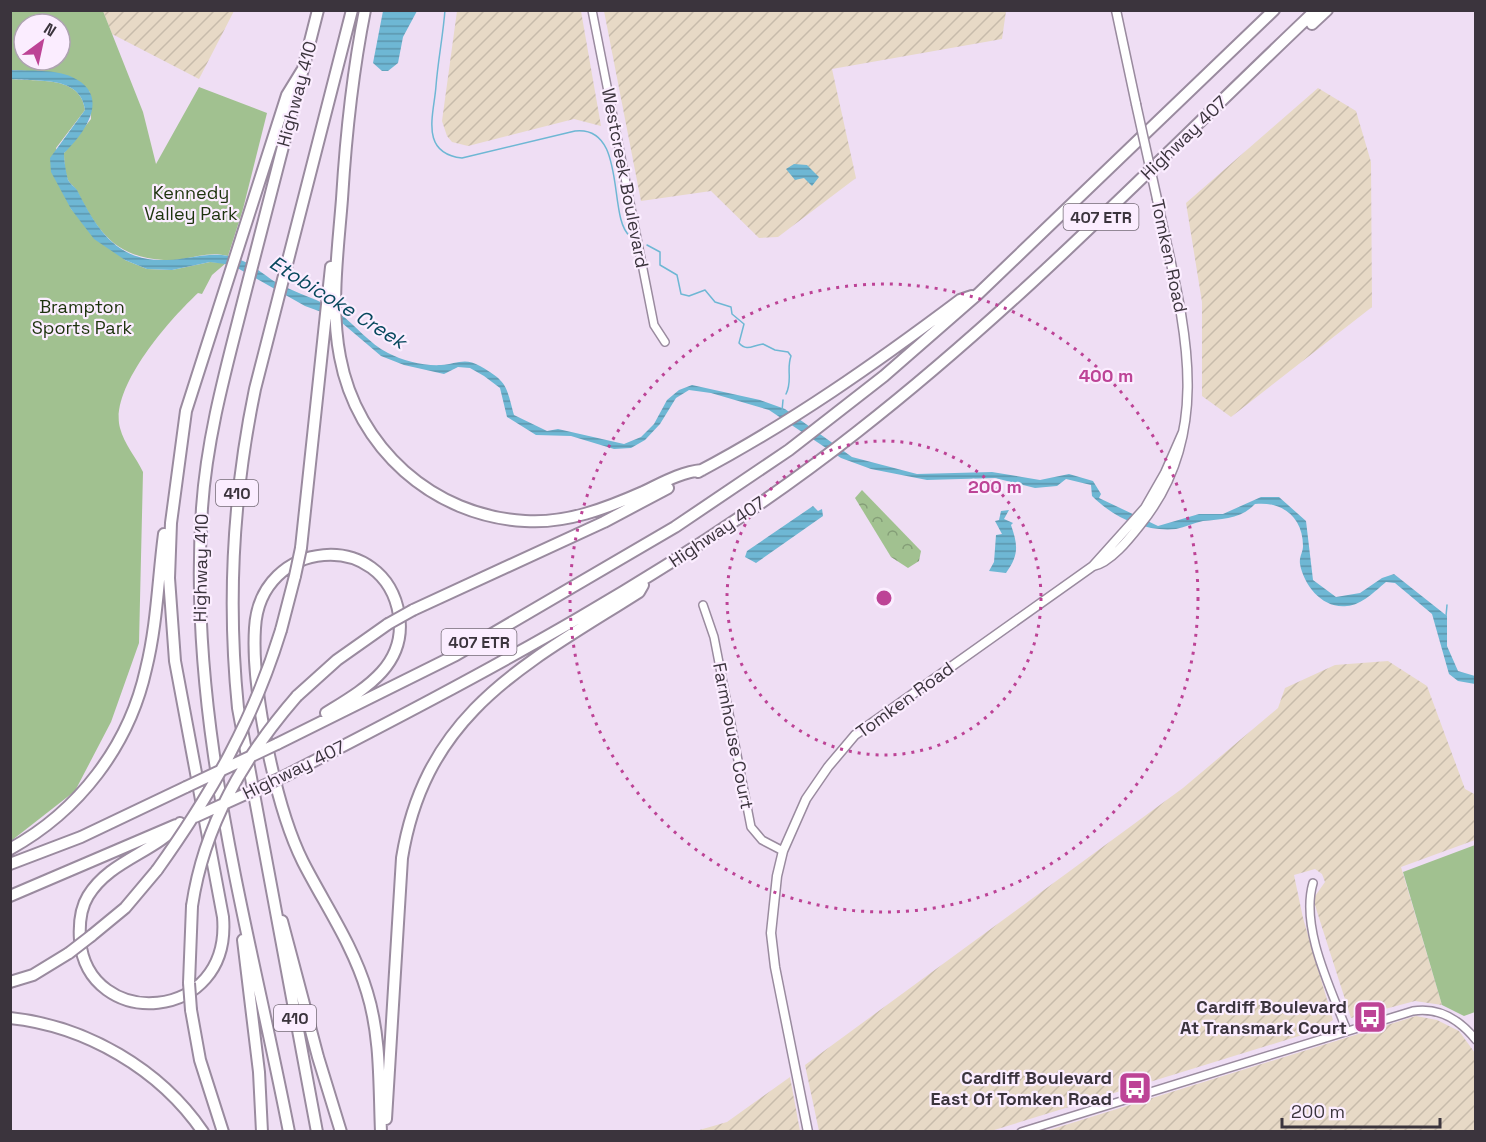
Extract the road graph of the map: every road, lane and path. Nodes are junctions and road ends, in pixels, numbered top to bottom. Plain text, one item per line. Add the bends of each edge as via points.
1 (318, 10) edge
2 (352, 10) edge
3 (365, 10) edge
4 (592, 10) edge
5 (1116, 10) edge
6 (1274, 10) edge
7 (1317, 10) edge
8 (1327, 10) edge
9 (1284, 42) junction
10 (303, 69) junction
11 (332, 293) junction
12 (978, 294) junction
13 (664, 342) dead end
14 (180, 442) junction
15 (702, 470) junction
16 (646, 579) junction
17 (703, 605) dead end
18 (312, 727) junction
19 (180, 824) junction
20 (10, 849) edge
21 (783, 851) junction
22 (10, 864) edge
23 (1313, 883) dead end
24 (10, 896) edge
25 (276, 904) junction
26 (244, 916) junction
27 (10, 982) edge
28 (10, 1018) edge
29 (1347, 1031) junction
30 (1476, 1040) edge
31 (203, 1131) edge
32 (223, 1131) edge
33 (262, 1131) edge
34 (290, 1131) edge
35 (317, 1131) edge
36 (340, 1131) edge
37 (381, 1131) edge
38 (386, 1131) edge
39 (808, 1131) edge
40 (1022, 1131) edge

1 - 10 highway, Highway 410 / 410
2 - 25 highway, Highway 410 / 410 via 243,445 234,528 232,615 238,708
3 - 11 highway via 352,77
4 - 13 street, Westcreek Boulevard via 654,325
5 - 21 main road, Tomken Road, bridge via 1188,355 1189,399 1183,432 1148,509 1129,534 1093,566 855,735 806,799
6 - 12 highway, Highway 407 / 407 ETR
7 - 9 highway, Highway 407 / 407 ETR
8 - 9 highway via 1311,26
9 - 16 highway, Highway 407 / 407 ETR via 1044,272 858,432
10 - 14 highway via 287,95 193,384
10 - 26 highway, Highway 410 / 410 via 221,384 202,507 200,630 210,737
11 - 15 highway via 349,392 363,421 393,462 414,480 460,507 510,519 558,520 616,504 688,471
11 - 27 highway, bridge via 324,331 296,576 261,692 237,745 206,800 158,870 124,908 69,953 33,975
12 - 15 highway via 960,300 868,369
12 - 18 highway, Highway 407 / 407 ETR via 835,416 675,527 456,656
14 - 19 highway via 171,523 171,619 224,937 210,974 187,994 166,1002 134,1002 104,986 89,967 79,930 83,908 92,889 108,873 166,839
14 - 20 highway via 151,647 135,708 113,752 89,785 56,818
15 - 32 highway, bridge via 604,522 388,624 337,660 297,696 260,741 229,792 208,842 192,906 191,1010 200,1060
16 - 19 highway, Highway 407 / 407 ETR, bridge via 436,698 285,776
16 - 38 highway via 639,592 496,687 456,729 428,773 411,816 402,858
17 - 21 street, Farmhouse Court via 714,637 751,827 762,840
18 - 22 highway, Highway 407 / 407 ETR, bridge via 81,837
18 - 37 highway via 324,714 378,677 391,661 399,638 397,604 386,583 363,564 339,555 300,559 273,579 258,607 255,639 262,711 285,815 303,862 353,955 368,993 377,1048
19 - 24 highway, Highway 407 / 407 ETR
21 - 39 main road, Tomken Road via 771,933 774,967
23 - 29 street via 1308,900 1317,950
25 - 35 highway, Highway 410 / 410
25 - 36 highway
26 - 33 highway via 243,942
26 - 34 highway, Highway 410 / 410
28 - 31 highway via 68,1031 120,1055 166,1089
29 - 30 street via 1428,1010 1454,1020
29 - 40 street

